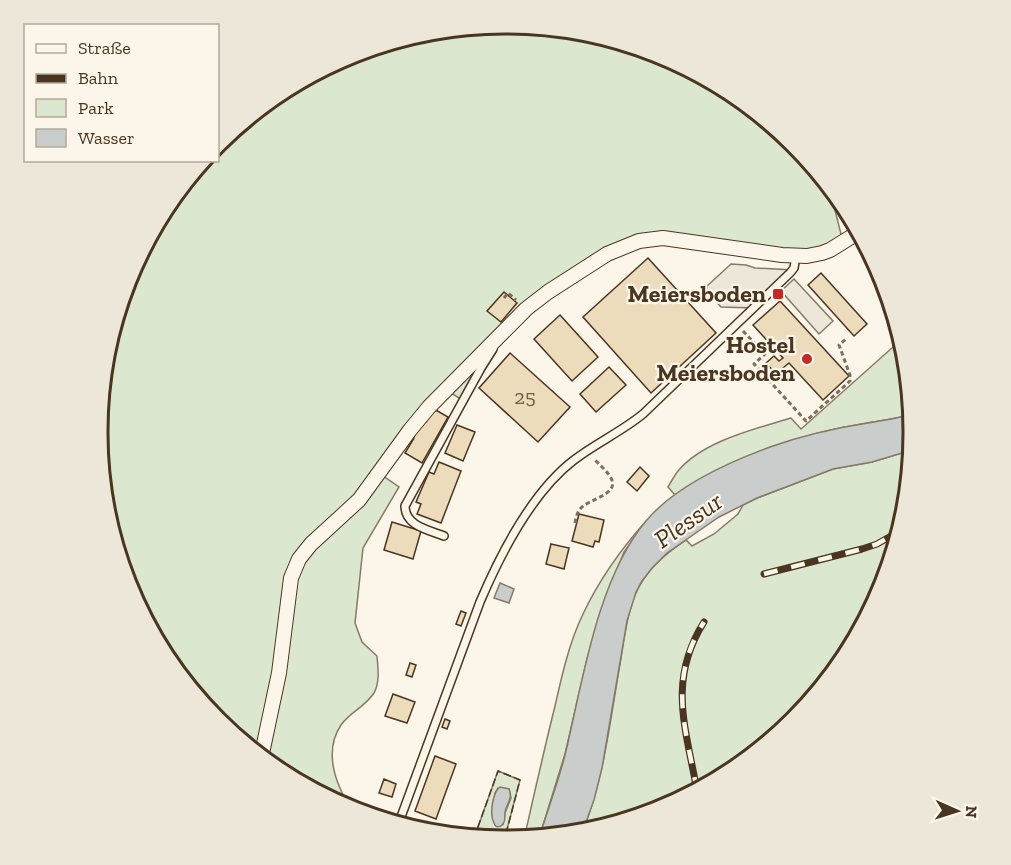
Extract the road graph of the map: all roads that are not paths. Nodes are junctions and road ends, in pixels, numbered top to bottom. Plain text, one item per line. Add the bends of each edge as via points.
1 (852, 237) edge
2 (796, 256) junction
3 (508, 327) junction
4 (444, 536) dead end
5 (263, 748) edge
6 (401, 817) edge

1 - 2 street via 822,253
2 - 3 street via 663,238 639,241 607,254 526,309
2 - 6 lane via 790,273 643,414 574,460 545,489 496,567
3 - 4 lane via 405,506 412,522
3 - 5 street via 429,407 359,500 299,559 291,578 279,672

